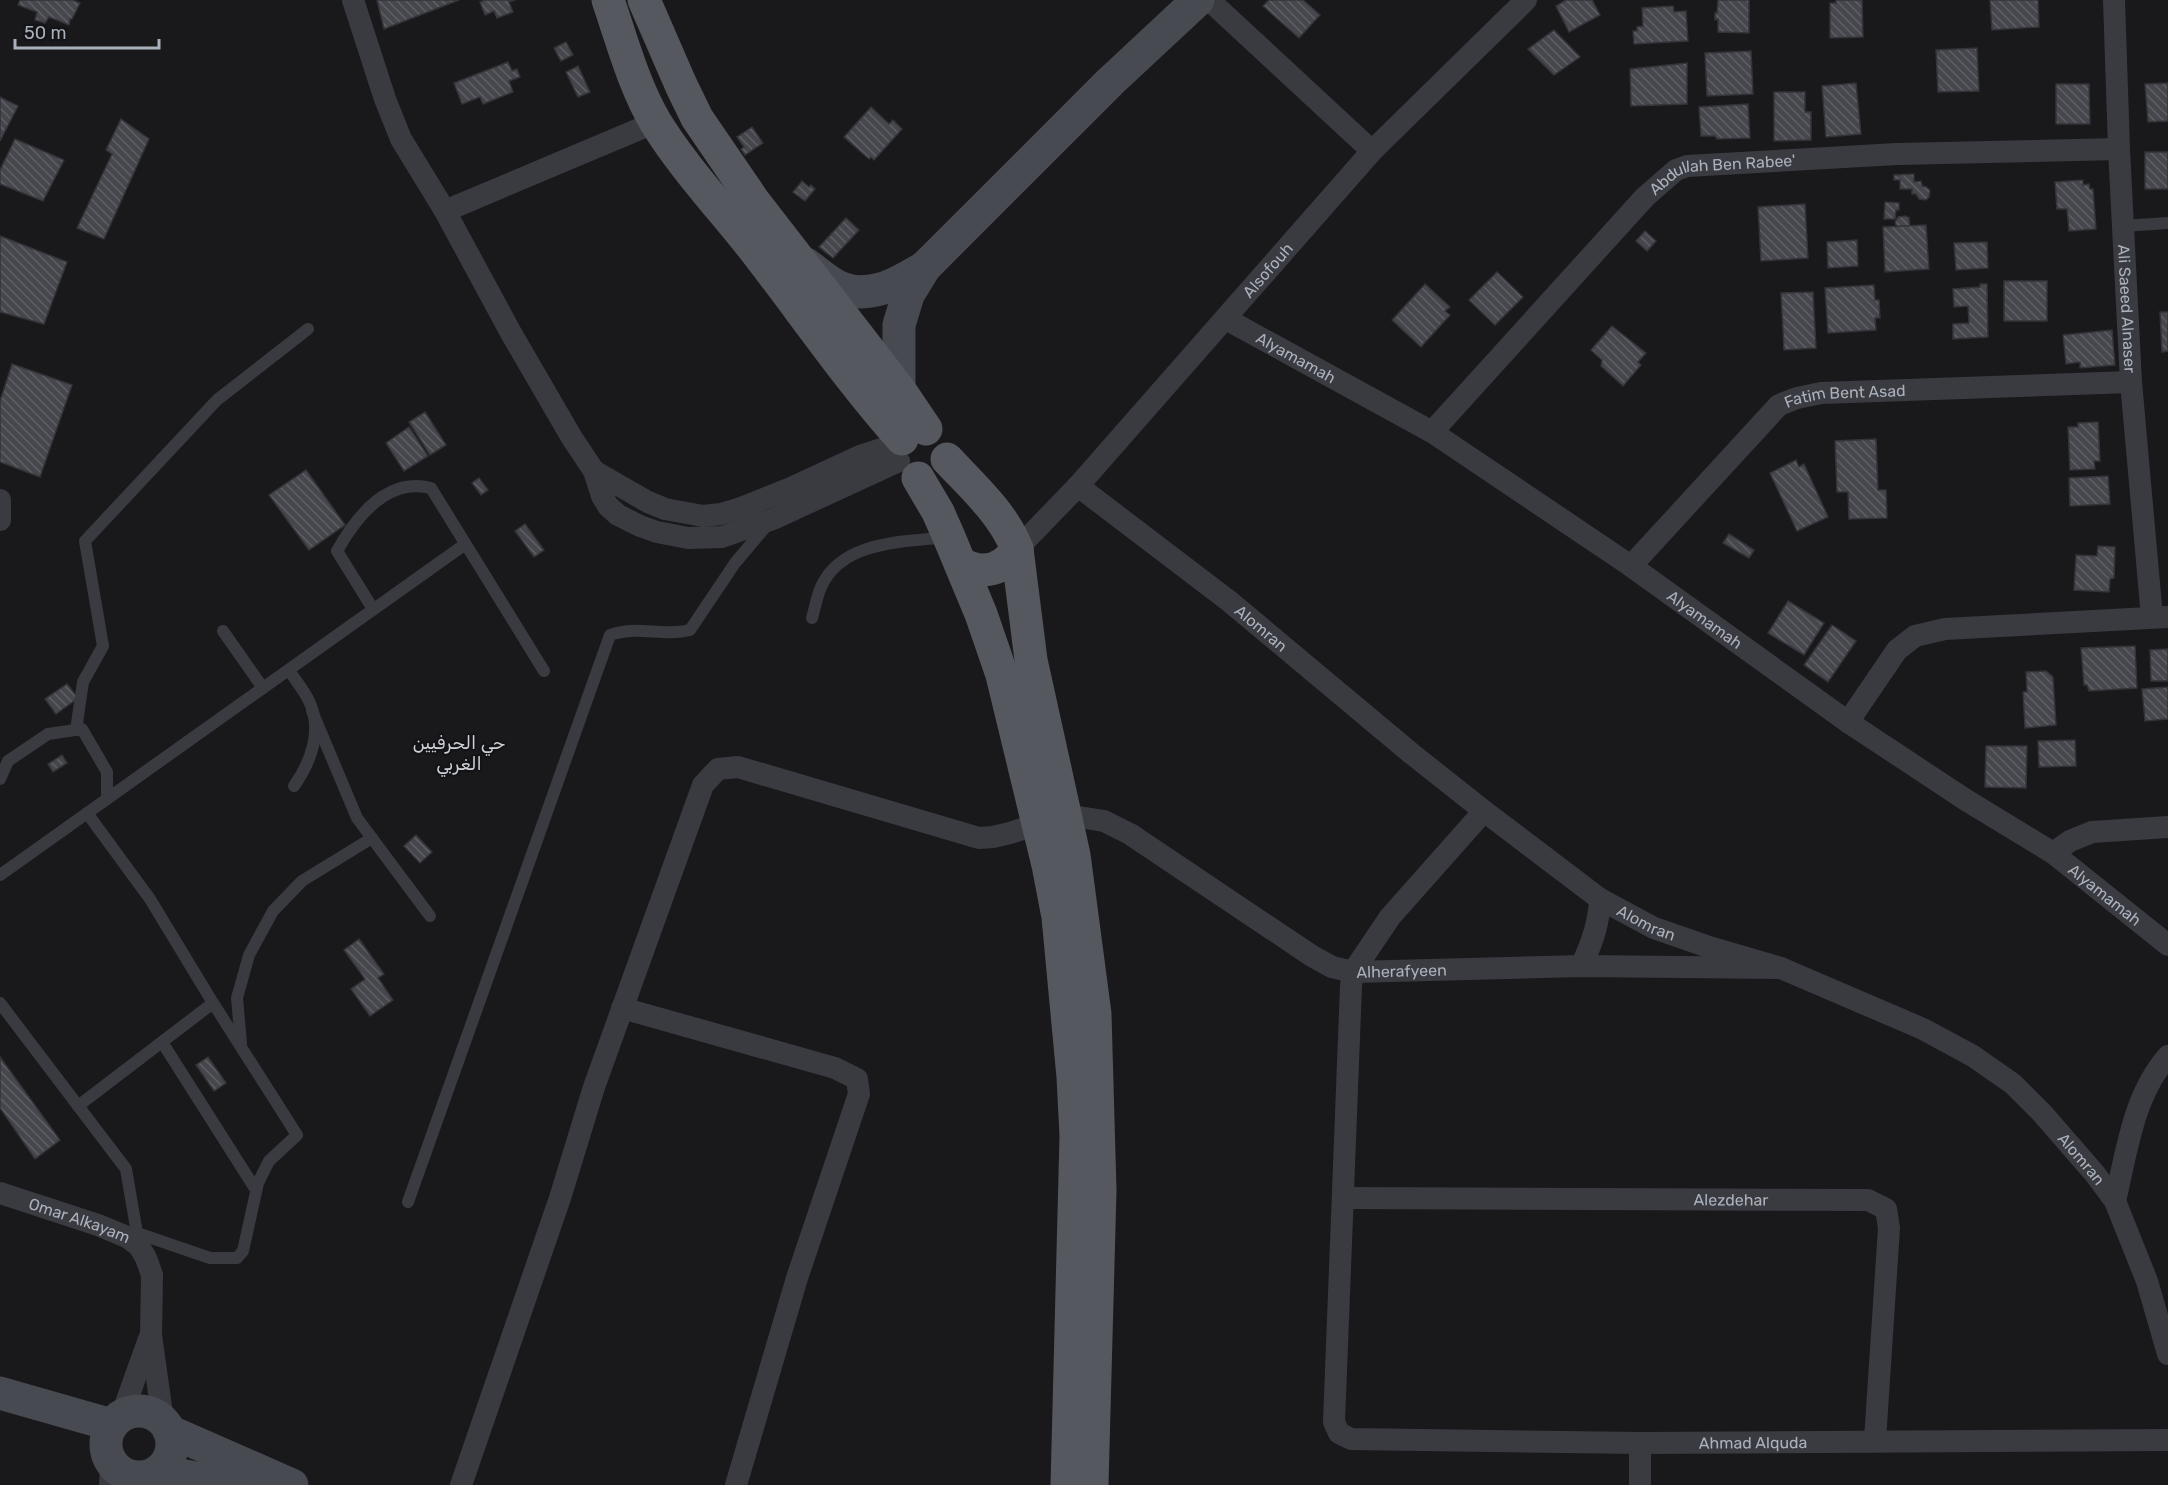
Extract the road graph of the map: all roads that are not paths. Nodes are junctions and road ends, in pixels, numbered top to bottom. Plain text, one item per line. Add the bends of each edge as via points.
1 (353, 0) edge
2 (608, 0) edge
3 (644, 0) edge
4 (1198, 0) edge
5 (1209, 0) edge
6 (1526, 0) edge
7 (2114, 0) edge
8 (656, 122) junction
9 (2119, 149) junction
10 (1372, 151) junction
11 (446, 211) junction
12 (2168, 223) edge
13 (2123, 226) junction
14 (800, 260) junction
15 (925, 267) junction
16 (1226, 319) junction
17 (308, 329) dead end
18 (2131, 382) junction
19 (899, 389) junction
20 (1432, 432) junction
21 (909, 450) junction
22 (594, 471) junction
23 (1078, 486) junction
24 (0, 500) edge
25 (773, 519) junction
26 (0, 520) edge
27 (1010, 535) junction
28 (464, 545) junction
29 (955, 550) junction
30 (1631, 566) junction
31 (374, 609) junction
32 (2160, 617) edge
33 (812, 618) dead end
34 (223, 631) dead end
35 (289, 670) junction
36 (544, 671) dead end
37 (263, 688) junction
38 (312, 711) junction
39 (1848, 722) junction
40 (76, 730) junction
41 (0, 780) edge
42 (294, 786) dead end
43 (107, 799) junction
44 (1484, 811) junction
45 (87, 813) junction
46 (1052, 820) junction
47 (2168, 827) edge
48 (372, 838) junction
49 (2053, 853) junction
50 (0, 875) edge
51 (1600, 899) junction
52 (430, 916) dead end
53 (2168, 945) edge
54 (1581, 966) junction
55 (1781, 968) junction
56 (1353, 972) junction
57 (0, 1003) edge
58 (213, 1003) junction
59 (622, 1008) junction
60 (162, 1042) junction
61 (242, 1048) junction
62 (2168, 1056) edge
63 (78, 1106) junction
64 (256, 1190) junction
65 (0, 1193) edge
66 (1342, 1198) junction
67 (2115, 1201) junction
68 (408, 1202) dead end
69 (138, 1240) junction
70 (151, 1335) junction
71 (2168, 1354) edge
72 (0, 1393) edge
73 (0, 1415) edge
74 (166, 1426) junction
75 (1875, 1440) junction
76 (2168, 1440) edge
77 (1640, 1443) junction
78 (112, 1446) edge
79 (151, 1476) edge
80 (234, 1485) edge
81 (292, 1485) edge
82 (461, 1485) edge
83 (736, 1485) edge
84 (1067, 1485) edge
85 (1092, 1485) edge
86 (1640, 1485) edge

1 - 11 street via 401,138
2 - 8 main road via 632,70
3 - 14 main road via 697,118
4 - 15 street
5 - 10 street
6 - 10 street, Alsofouh
7 - 9 street, Ali Saeed Alnaser
8 - 11 street
8 - 21 main road
9 - 13 street, Ali Saeed Alnaser
9 - 20 street, Abdullah Ben Rabee' via 1897,154 1687,166 1676,170 1645,197
10 - 16 street, Alsofouh
11 - 22 street via 517,343
12 - 13 lane
13 - 18 street, Ali Saeed Alnaser
14 - 15 street via 840,288 859,292 890,288
14 - 19 main road
15 - 19 street via 908,295 899,325
16 - 20 street, Alyamamah
16 - 23 street, Alsofouh
17 - 40 lane via 217,400 85,541 104,646 83,682
18 - 30 street, Fatim Bent Asad via 1821,393 1797,398 1779,405
18 - 32 street, Ali Saeed Alnaser
19 - 21 main road
20 - 30 street, Alyamamah
21 - 22 street via 860,456 741,508 704,516 665,509
21 - 25 street
21 - 27 main road via 934,476 947,459
21 - 29 main road
22 - 25 street via 608,506 618,515 657,532 688,538 722,537
23 - 27 street, Alsofouh
23 - 44 street, Alomran via 1228,601
24 - 26 street
25 - 68 lane via 735,563 690,630 620,631 610,635
27 - 29 main road via 978,520 962,526
27 - 29 main road via 1006,562 992,569 975,570
27 - 46 main road
28 - 31 lane
28 - 31 lane via 431,488 419,485 395,489 362,512 337,551
28 - 36 lane
29 - 33 lane via 876,545 840,561 822,585
29 - 46 main road via 1002,675 1023,757
30 - 39 street, Alyamamah
31 - 35 lane
32 - 39 street via 1945,629 1915,636 1897,650
34 - 37 lane
35 - 37 lane
35 - 38 lane
37 - 43 lane
38 - 42 lane via 315,726 310,757
38 - 48 lane via 357,818
39 - 49 street, Alyamamah
40 - 41 lane via 48,734 8,761
40 - 43 lane via 81,729 107,772
43 - 45 lane
44 - 51 street, Alomran
44 - 56 street via 1390,917
45 - 50 lane
45 - 58 lane via 150,899
46 - 56 street, Alherafyeen via 1093,818 1119,827 1312,956
46 - 59 street via 979,838 738,767 718,769 703,785
46 - 84 main road via 1048,865 1058,917 1076,1136
46 - 85 main road via 1074,855 1095,1014 1100,1190
47 - 49 street via 2092,832
48 - 52 lane
48 - 61 lane via 302,881 273,911 249,955 237,998
49 - 53 street, Alyamamah
51 - 54 street via 1593,942
51 - 55 street, Alomran via 1654,928
54 - 55 street, Alherafyeen
54 - 56 street, Alherafyeen
55 - 67 street, Alomran via 1923,1029 1973,1056 2013,1084
56 - 66 street
57 - 63 lane
58 - 60 lane
58 - 61 lane
59 - 82 street
59 - 83 street via 835,1068 857,1079 859,1094 797,1278
60 - 63 lane
60 - 64 lane
61 - 64 lane via 297,1135 269,1161
62 - 67 street via 2152,1077 2136,1112
63 - 69 lane via 126,1169
64 - 69 lane via 243,1251 237,1258 210,1258
65 - 69 street, Omar Alkayam
66 - 75 street, Alezdehar via 1868,1200 1886,1209 1889,1227
66 - 77 street, Ahmad Alquda via 1334,1422 1340,1433 1351,1439
67 - 71 street, Alomran via 2147,1281
69 - 70 street, Omar Alkayam via 152,1275
70 - 74 street, Omar Alkayam
70 - 78 street, Omar Alkayam
72 - 78 street
73 - 78 street
74 - 78 street via 154,1415 131,1412
74 - 79 street via 171,1453 166,1464
74 - 81 street
75 - 76 street, Ahmad Alquda
75 - 77 street, Ahmad Alquda
77 - 86 street
78 - 79 street via 115,1467 136,1477
79 - 80 street

